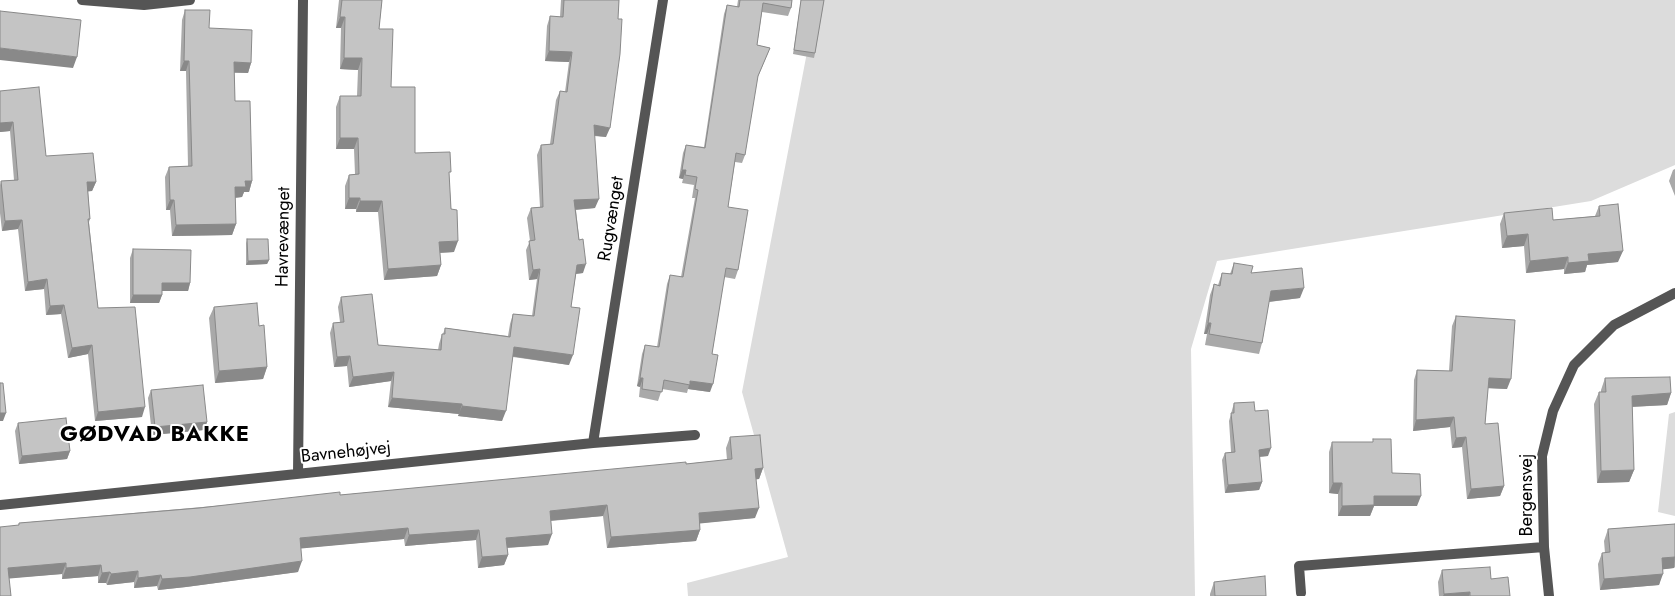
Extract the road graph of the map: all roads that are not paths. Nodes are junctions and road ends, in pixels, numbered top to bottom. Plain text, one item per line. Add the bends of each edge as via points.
1 (82, 0) edge
2 (190, 0) edge
3 (303, 0) edge
4 (663, 0) edge
5 (1675, 293) edge
6 (695, 435) dead end
7 (593, 443) junction
8 (298, 474) junction
9 (0, 505) edge
10 (1544, 547) junction
11 (1301, 593) dead end
12 (1549, 596) edge

1 - 2 street via 144,5
3 - 8 street, Havrevænget
4 - 7 street, Rugvænget
5 - 10 street, Bergensvej via 1614,325 1574,365 1553,411 1542,456
6 - 7 street, Bavnehøjvej
7 - 8 street, Bavnehøjvej
8 - 9 street, Bavnehøjvej
10 - 11 street, Bergensvej via 1299,566
10 - 12 street, Bergensvej

